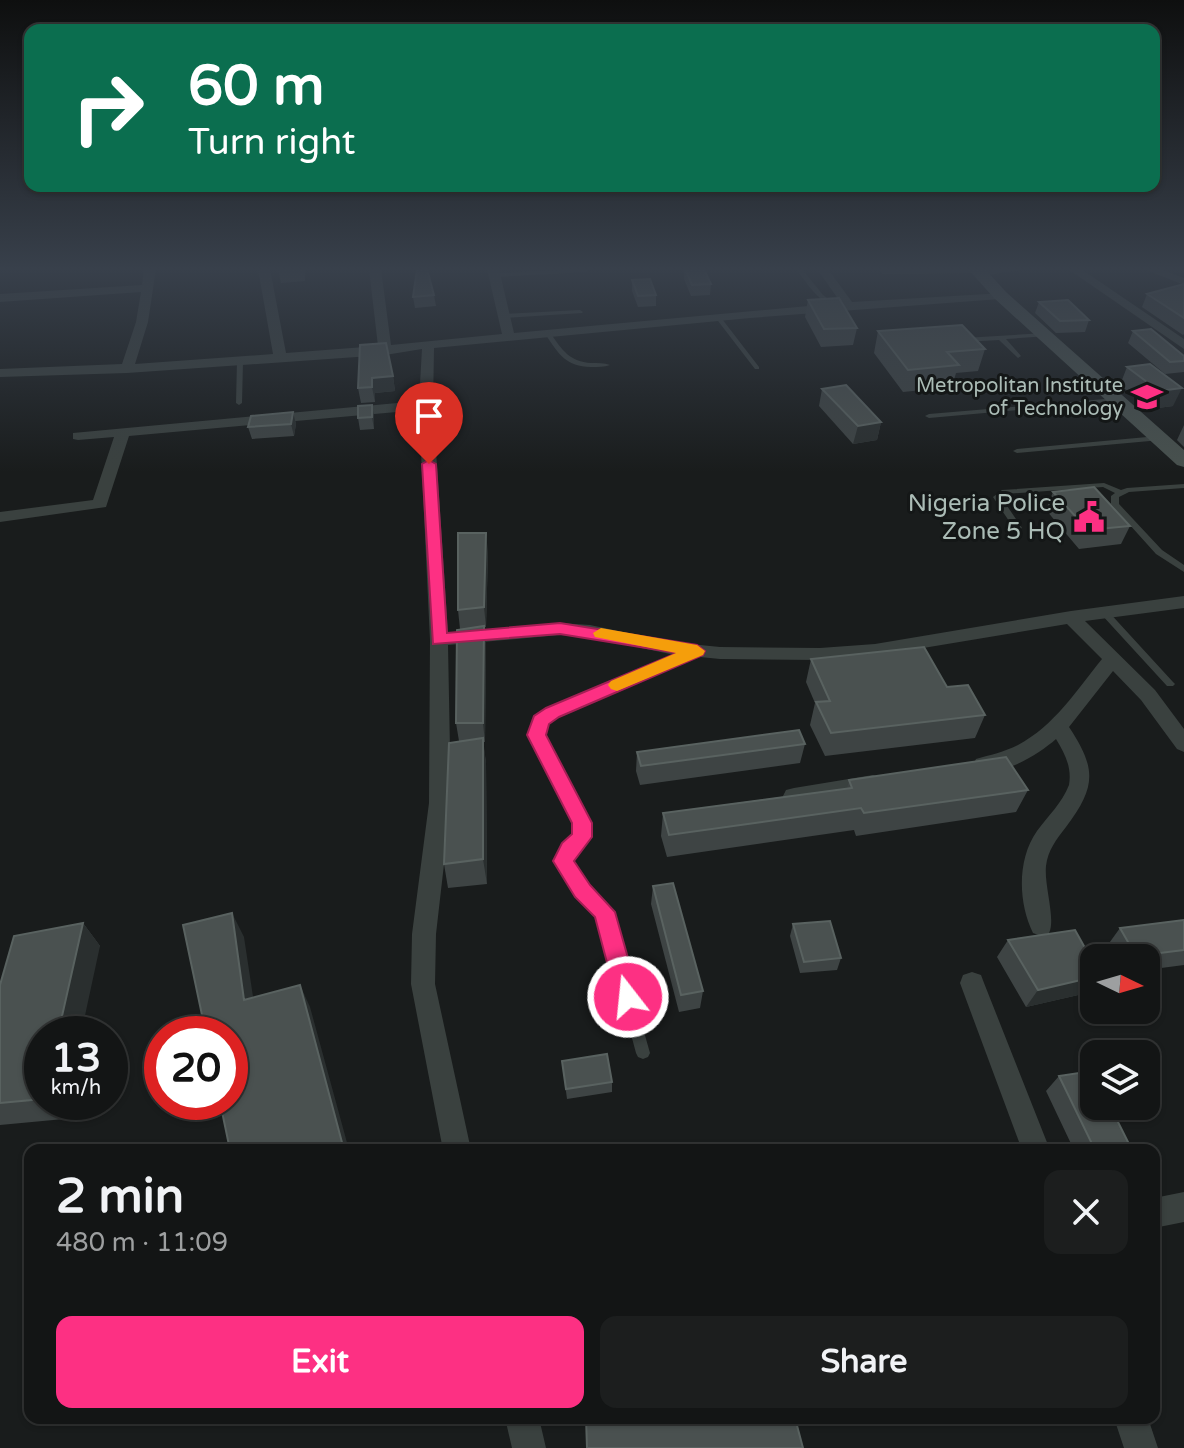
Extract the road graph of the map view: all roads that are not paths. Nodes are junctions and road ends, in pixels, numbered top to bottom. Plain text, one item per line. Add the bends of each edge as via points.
1 (135, 337) edge
2 (276, 337) edge
3 (383, 337) edge
4 (533, 337) edge
5 (550, 337) edge
6 (733, 337) edge
7 (1022, 337) edge
8 (1048, 337) edge
9 (1001, 338) junction
10 (509, 339) joint
11 (958, 341) edge
12 (428, 347) junction
13 (385, 351) junction
14 (1018, 356) dead end
15 (280, 358) junction
16 (240, 361) junction
17 (607, 365) dead end
18 (757, 368) dead end
19 (127, 369) junction
20 (0, 373) edge
21 (1117, 400) junction
22 (239, 403) dead end
23 (426, 405) junction
24 (929, 416) dead end
25 (123, 432) junction
26 (78, 436) dead end
27 (1158, 438) junction
28 (1017, 451) dead end
29 (1184, 461) edge
30 (1184, 486) edge
31 (1120, 492) junction
32 (0, 517) edge
33 (1018, 528) dead end
34 (1184, 569) edge
35 (1184, 602) edge
36 (1104, 612) junction
37 (1071, 617) junction
38 (439, 640) junction
39 (697, 651) junction
40 (1111, 660) junction
41 (1170, 684) dead end
42 (1059, 728) junction
43 (1184, 744) edge
44 (958, 769) edge
45 (897, 779) edge
46 (774, 799) edge
47 (1041, 926) dead end
48 (972, 983) dead end
49 (643, 1053) dead end
50 (456, 1144) edge
51 (1034, 1144) edge
52 (1184, 1207) edge
53 (1160, 1212) edge
54 (523, 1424) edge
55 (1133, 1424) edge
56 (529, 1448) edge
57 (1141, 1448) edge

1 - 19 street
2 - 15 street
3 - 13 street
4 - 10 street
5 - 17 lane via 570,363
6 - 18 lane
7 - 9 lane
8 - 21 street
9 - 11 lane
9 - 14 lane
10 - 12 street
12 - 13 street
12 - 23 street
13 - 15 street
15 - 16 street
16 - 19 street
16 - 22 lane
19 - 20 street
21 - 24 lane
21 - 27 street
23 - 25 street
23 - 38 street
25 - 26 street
25 - 32 street via 100,504
27 - 28 lane
27 - 29 street
30 - 31 lane
31 - 33 lane via 1104,485 1002,492 997,497
31 - 34 lane via 1115,504 1121,513
35 - 36 street
36 - 37 street
36 - 41 lane
37 - 39 street via 875,650 752,655
37 - 40 street
38 - 39 street via 560,629
38 - 50 street via 440,803 423,984
39 - 49 lane via 553,713 541,720 536,735 582,823 582,837 563,861 604,912
40 - 42 street
40 - 43 street via 1148,695
42 - 44 street via 1033,749
42 - 47 street via 1076,753 1080,794 1040,845 1034,869
45 - 46 street
48 - 51 street
52 - 53 street
54 - 56 street
55 - 57 street

